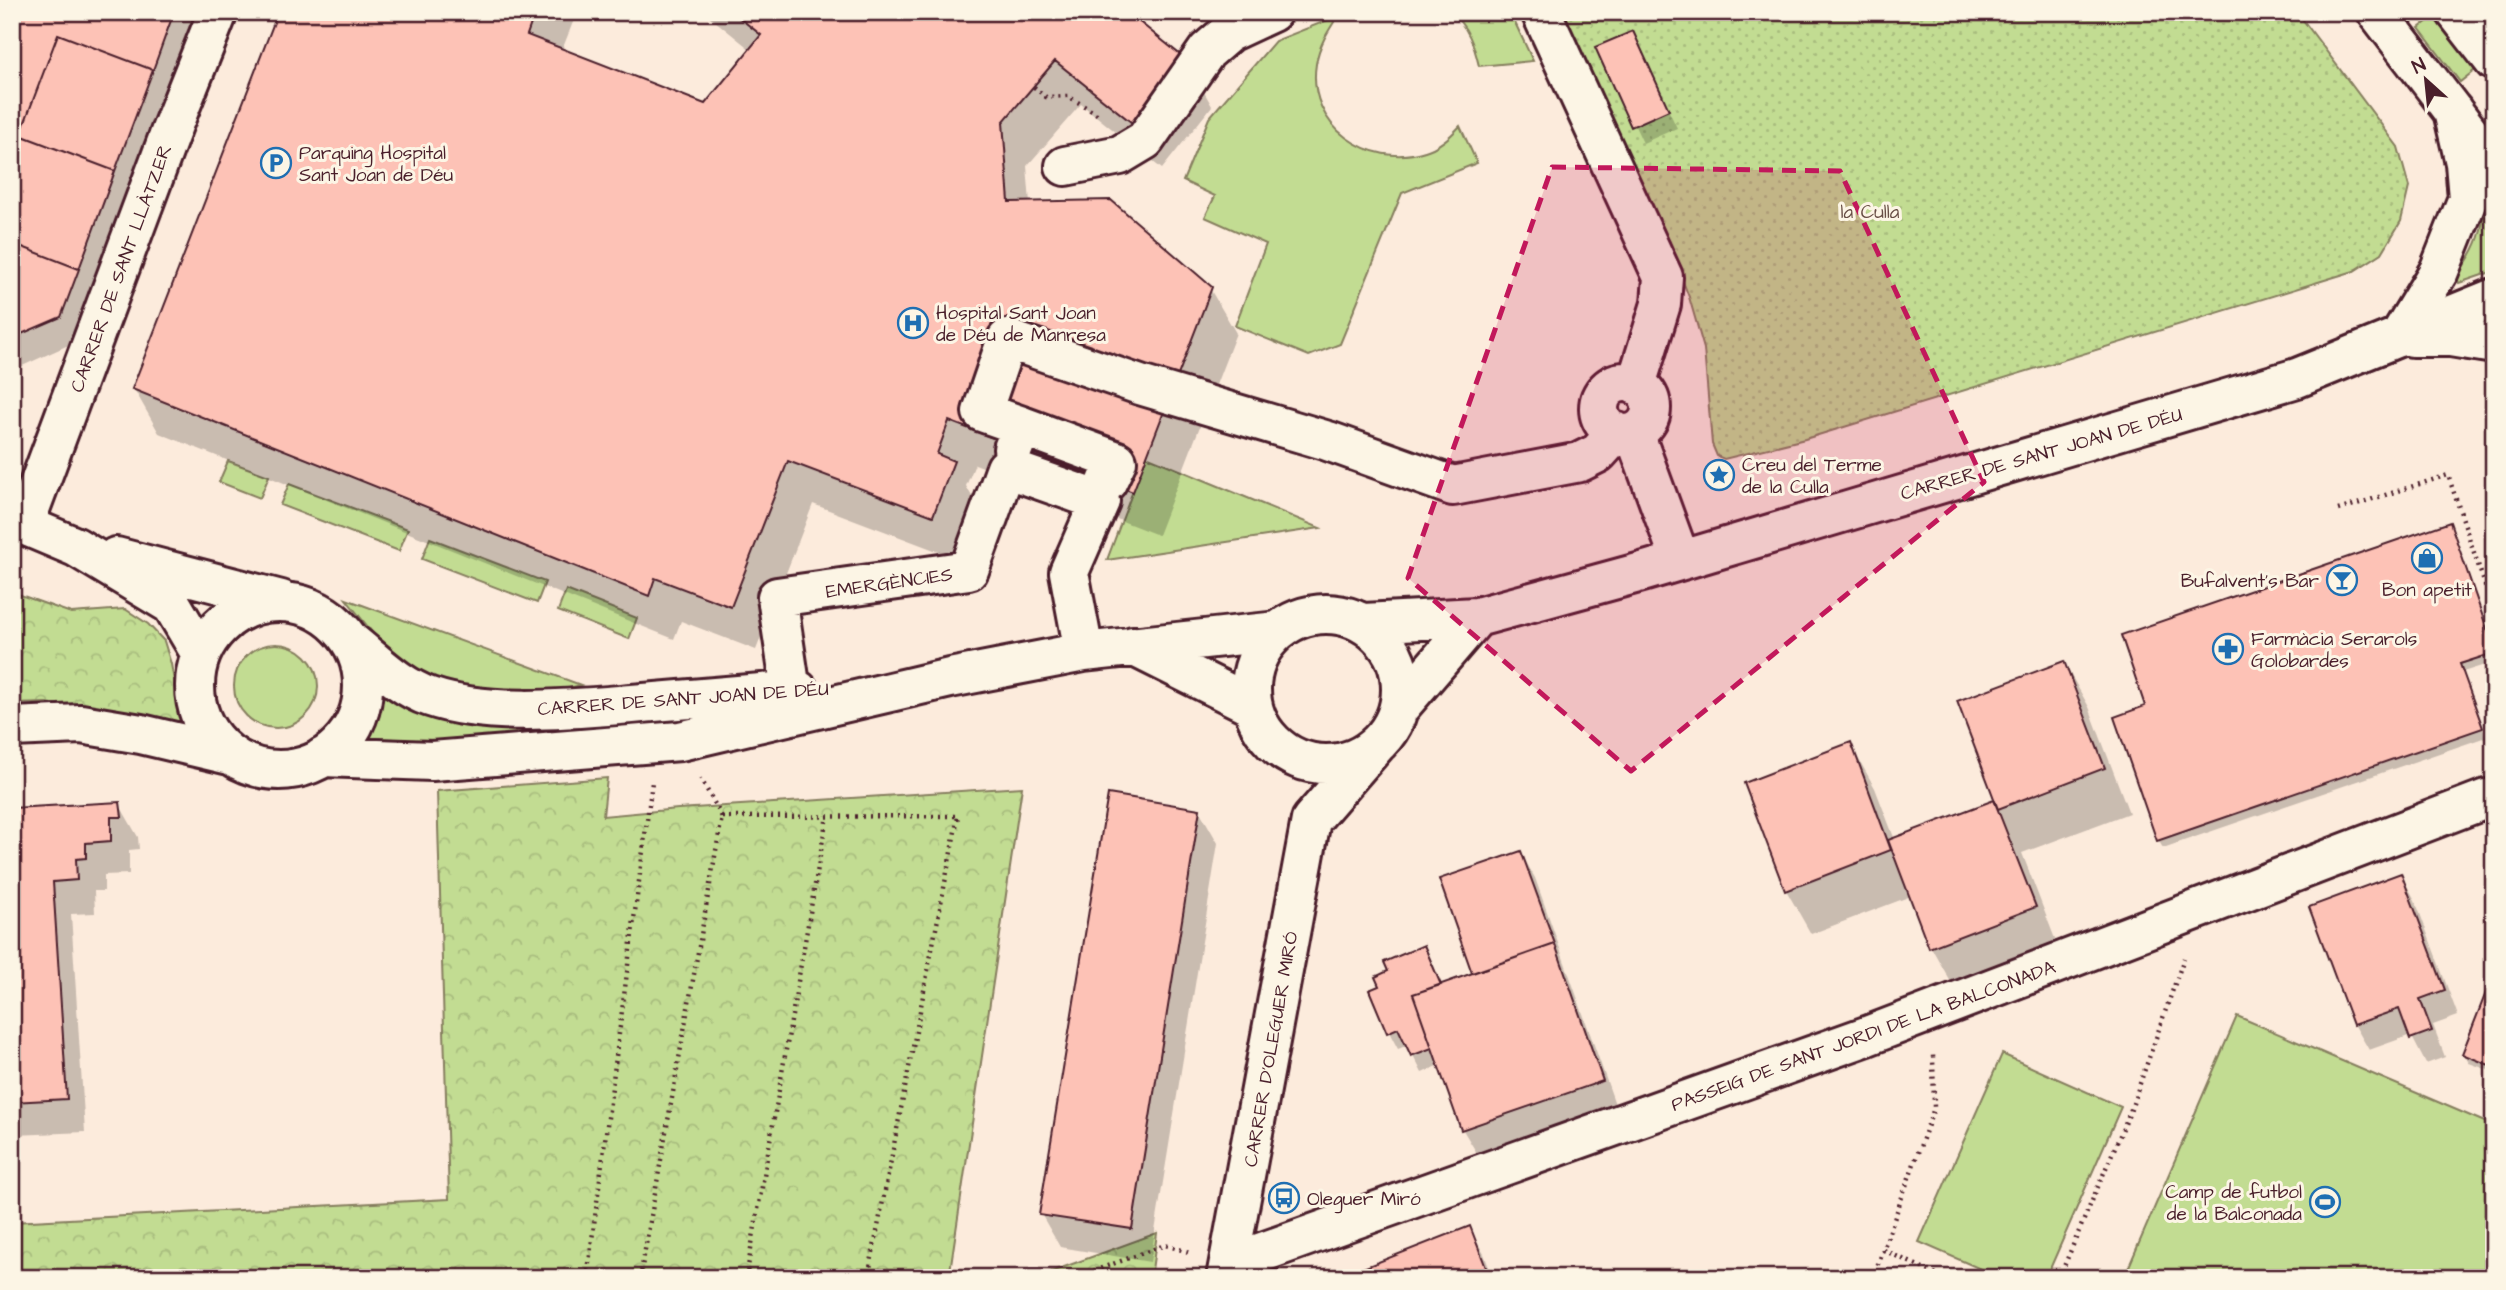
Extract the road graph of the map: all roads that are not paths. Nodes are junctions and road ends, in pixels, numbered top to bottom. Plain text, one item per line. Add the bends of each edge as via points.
1 (218, 12) edge
2 (1272, 12) edge
3 (1541, 12) edge
4 (2377, 12) edge
5 (2456, 12) edge
6 (2478, 12) edge
7 (2492, 59) edge
8 (2452, 111) junction
9 (2494, 165) edge
10 (1065, 166) dead end
11 (2494, 298) edge
12 (2399, 337) junction
13 (2494, 344) edge
14 (1023, 426) junction
15 (1625, 433) junction
16 (1006, 468) junction
17 (1107, 482) dead end
18 (18, 522) edge
19 (76, 547) junction
20 (1680, 559) junction
21 (293, 603) junction
22 (1477, 617) junction
23 (1364, 623) junction
24 (1278, 631) junction
25 (351, 642) junction
26 (1133, 646) junction
27 (1084, 652) junction
28 (201, 654) junction
29 (950, 678) junction
30 (791, 691) junction
31 (1253, 706) junction
32 (1399, 708) junction
33 (754, 723) junction
34 (12, 727) edge
35 (1376, 745) junction
36 (1277, 746) junction
37 (230, 755) junction
38 (323, 757) junction
39 (2494, 801) edge
40 (1311, 820) junction
41 (1228, 1271) edge

1 - 18 street, CARRER DE SANT LLÀTZER
2 - 10 street via 1229,32 1207,51 1145,140 1120,155
3 - 15 street via 1663,277 1661,304 1636,385 1647,394 1651,411 1648,421
4 - 8 street
5 - 7 street
6 - 7 street
8 - 9 street
8 - 12 street via 2468,198 2440,271
11 - 12 street, CARRER DE SANT JOAN DE DÉU
12 - 13 street, CARRER DE SANT JOAN DE DÉU via 2451,337
12 - 20 street, CARRER DE SANT JOAN DE DÉU via 2297,378
14 - 15 street via 982,412 1007,339 1140,385 1328,441 1453,486 1580,462
14 - 16 street
14 - 17 street via 1116,461
15 - 20 street
16 - 27 street via 1100,501 1069,572
16 - 30 street, EMERGÈNCIES via 969,570 777,597
18 - 19 street
19 - 21 street
19 - 28 street via 172,605
20 - 22 street, CARRER DE SANT JOAN DE DÉU
21 - 25 street via 316,610
21 - 28 street via 274,602 238,612 217,630
22 - 23 street, CARRER DE SANT JOAN DE DÉU
22 - 32 street
23 - 24 street via 1320,614 1298,619
23 - 32 street via 1383,638 1396,659
24 - 26 street, CARRER DE SANT JOAN DE DÉU
24 - 31 street via 1254,665
25 - 30 street, CARRER DE SANT JOAN DE DÉU via 428,697 482,708 570,709
25 - 38 street via 363,683 359,713 345,738
26 - 27 street, CARRER DE SANT JOAN DE DÉU
26 - 31 street
27 - 29 street, CARRER DE SANT JOAN DE DÉU
28 - 37 street via 195,690 198,709 205,727
29 - 30 street, CARRER DE SANT JOAN DE DÉU
29 - 33 street, CARRER DE SANT JOAN DE DÉU
30 - 33 street
31 - 36 street via 1262,728
32 - 35 street
33 - 38 street, CARRER DE SANT JOAN DE DÉU via 680,741 432,761
34 - 37 street via 81,724
35 - 36 street via 1337,763 1315,763
35 - 40 street
36 - 40 street
37 - 38 street via 276,771
39 - 41 street, PASSEIG DE SANT JORDI DE LA BALCONADA via 2486,799 1854,1041
40 - 41 street, CARRER D'OLEGUER MIRÓ

